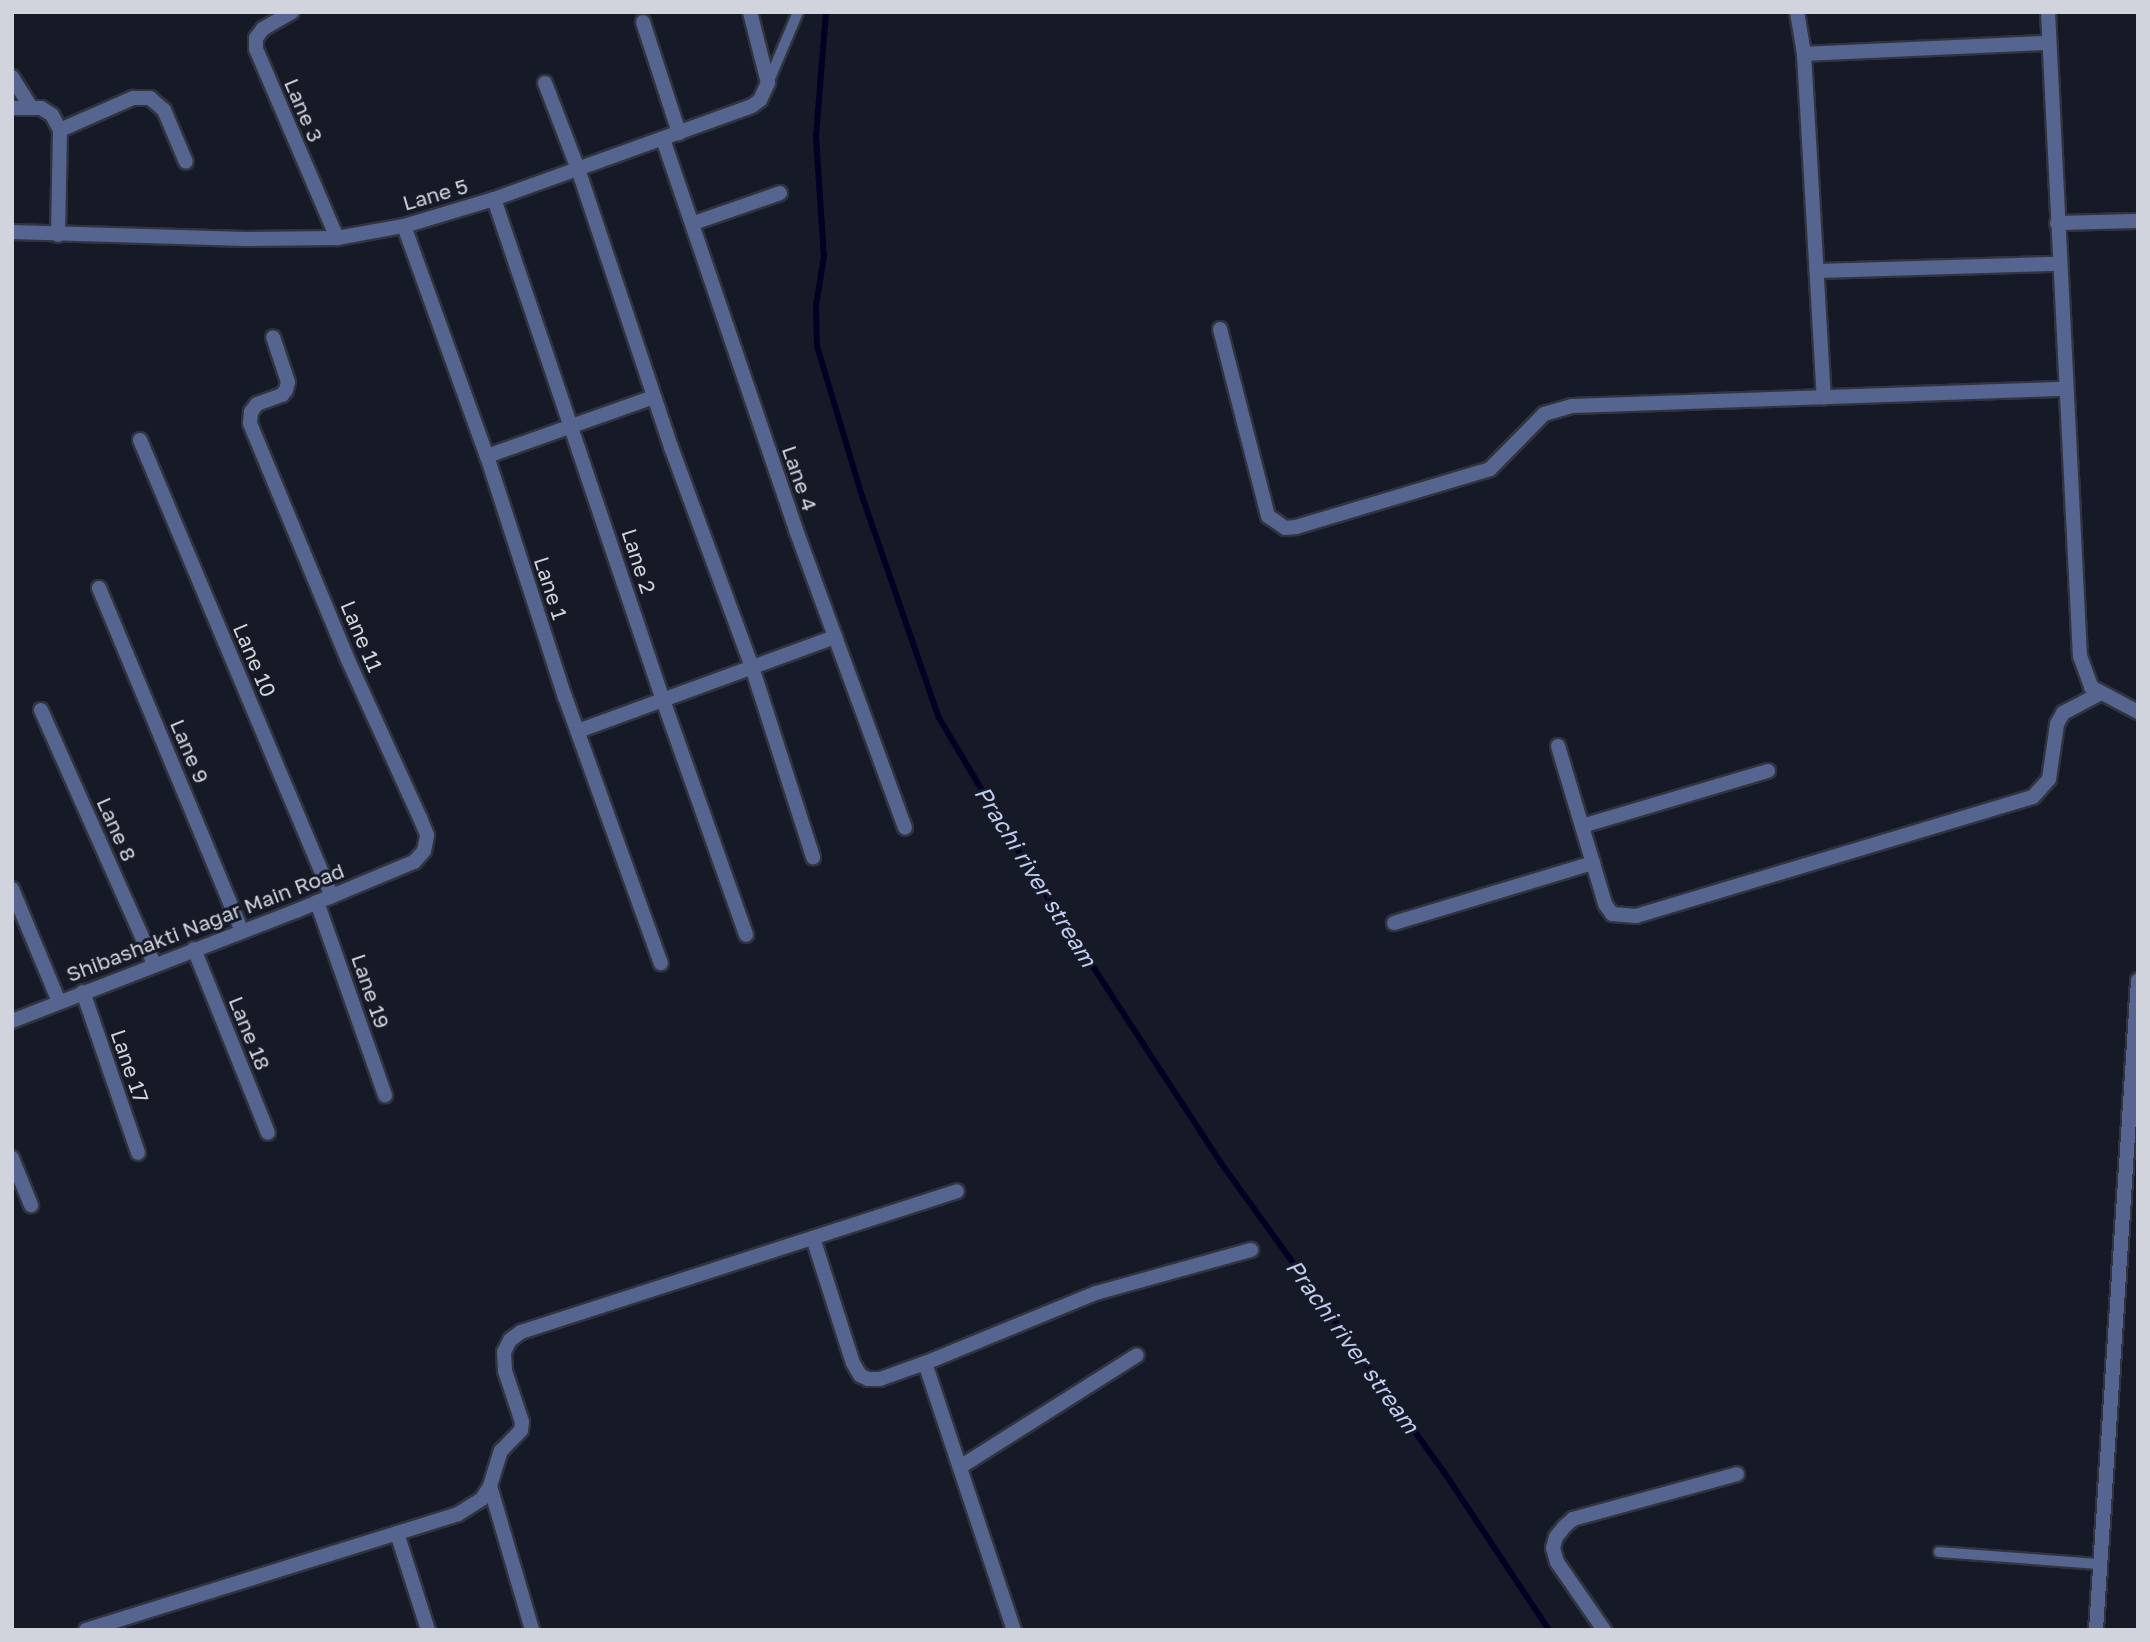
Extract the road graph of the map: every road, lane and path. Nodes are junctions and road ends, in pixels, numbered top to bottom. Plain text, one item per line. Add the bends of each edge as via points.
1 (292, 12) edge
2 (750, 12) edge
3 (798, 12) edge
4 (1797, 12) edge
5 (2048, 12) edge
6 (643, 22) dead end
7 (2048, 43) junction
8 (1804, 54) junction
9 (12, 77) edge
10 (545, 83) dead end
11 (768, 83) junction
12 (31, 107) junction
13 (12, 108) edge
14 (60, 130) junction
15 (679, 133) junction
16 (663, 139) junction
17 (186, 162) dead end
18 (578, 169) junction
19 (780, 193) dead end
20 (494, 199) junction
21 (2138, 221) edge
22 (694, 223) junction
23 (2057, 223) junction
24 (404, 226) junction
25 (12, 232) edge
26 (58, 235) junction
27 (337, 238) junction
28 (2059, 264) junction
29 (1817, 271) junction
30 (1220, 329) dead end
31 (273, 337) dead end
32 (2065, 389) junction
33 (654, 397) junction
34 (1824, 397) junction
35 (571, 426) junction
36 (140, 440) dead end
37 (487, 456) junction
38 (99, 588) dead end
39 (835, 637) junction
40 (752, 667) junction
41 (2101, 694) junction
42 (663, 700) junction
43 (41, 710) dead end
44 (2138, 712) edge
45 (578, 731) junction
46 (1558, 746) dead end
47 (1768, 771) dead end
48 (1582, 826) junction
49 (905, 828) dead end
50 (813, 857) dead end
51 (414, 862) joint
52 (1593, 863) junction
53 (12, 889) edge
54 (332, 896) junction
55 (317, 902) junction
56 (1394, 923) dead end
57 (242, 931) junction
58 (746, 935) dead end
59 (194, 949) junction
60 (661, 963) dead end
61 (154, 964) junction
62 (2138, 980) edge
63 (83, 992) junction
64 (59, 1002) junction
65 (12, 1021) edge
66 (385, 1095) dead end
67 (268, 1133) dead end
68 (138, 1153) dead end
69 (12, 1158) edge
70 (957, 1191) dead end
71 (31, 1205) dead end
72 (813, 1238) junction
73 (1251, 1250) dead end
74 (1137, 1355) dead end
75 (925, 1363) junction
76 (960, 1467) junction
77 (1737, 1474) dead end
78 (490, 1486) junction
79 (397, 1533) junction
80 (1939, 1552) dead end
81 (2100, 1564) junction
82 (86, 1630) edge
83 (428, 1630) edge
84 (532, 1630) edge
85 (1014, 1630) edge
86 (1604, 1630) edge
87 (2096, 1630) edge

1 - 27 street, Lane 3 via 263,29 256,49
2 - 11 street
3 - 11 lane
4 - 8 street
5 - 7 street
6 - 15 street
7 - 8 street
7 - 23 street
8 - 29 street
9 - 12 street
10 - 18 street
11 - 15 street, Lane 5 via 752,106
12 - 13 street
12 - 14 street via 52,115
14 - 17 street via 133,98 150,98 164,110
14 - 26 street
15 - 16 street, Lane 5
16 - 18 street, Lane 5
16 - 22 street, Lane 4
18 - 20 street, Lane 5
18 - 33 street
19 - 22 street
20 - 24 street, Lane 5
20 - 35 street, Lane 2
21 - 23 street
22 - 39 street, Lane 4
23 - 28 street
24 - 27 street, Lane 5
24 - 37 street, Lane 1
25 - 26 street, Lane 5
26 - 27 street, Lane 5
28 - 29 street
28 - 32 street
29 - 34 street
30 - 34 street via 1268,516 1285,528 1490,469 1534,422 1556,409
31 - 51 street, Lane 11 via 288,382 286,390 257,404 250,423 348,660 427,835 424,851
32 - 34 street
32 - 41 street via 2080,656 2091,687
33 - 35 street
33 - 40 street
35 - 37 street
35 - 42 street, Lane 2
36 - 54 street, Lane 10
37 - 45 street, Lane 1
38 - 57 street, Lane 9
39 - 40 street
39 - 49 street, Lane 4
40 - 42 street
40 - 50 street
41 - 44 street
41 - 52 street via 2063,713 2057,724 2049,779 2032,797 1636,916 1612,914
42 - 45 street
42 - 58 street, Lane 2
43 - 61 street, Lane 8
45 - 60 street, Lane 1
46 - 48 street
47 - 48 street
48 - 52 street
51 - 54 street, Shibashakti Nagar Main Road
52 - 56 street
53 - 64 street
54 - 55 street, Shibashakti Nagar Main Road
55 - 57 street, Shibashakti Nagar Main Road
55 - 66 street, Lane 19
57 - 59 street, Shibashakti Nagar Main Road
59 - 61 street, Shibashakti Nagar Main Road
59 - 67 street, Lane 18
61 - 63 street, Shibashakti Nagar Main Road
62 - 81 street
63 - 64 street, Shibashakti Nagar Main Road
63 - 68 street, Lane 17
64 - 65 street, Shibashakti Nagar Main Road
69 - 71 street
70 - 72 street
72 - 75 street via 860,1375 880,1379
72 - 78 street via 521,1332 510,1340 504,1352 505,1371 521,1430 501,1451
73 - 75 street via 1096,1293
74 - 76 street
75 - 76 street
76 - 85 street
77 - 86 street via 1573,1519 1565,1526 1553,1548 1556,1562
78 - 79 street via 482,1499 457,1514
78 - 84 street
79 - 82 street
79 - 83 street
80 - 81 lane
81 - 87 street

